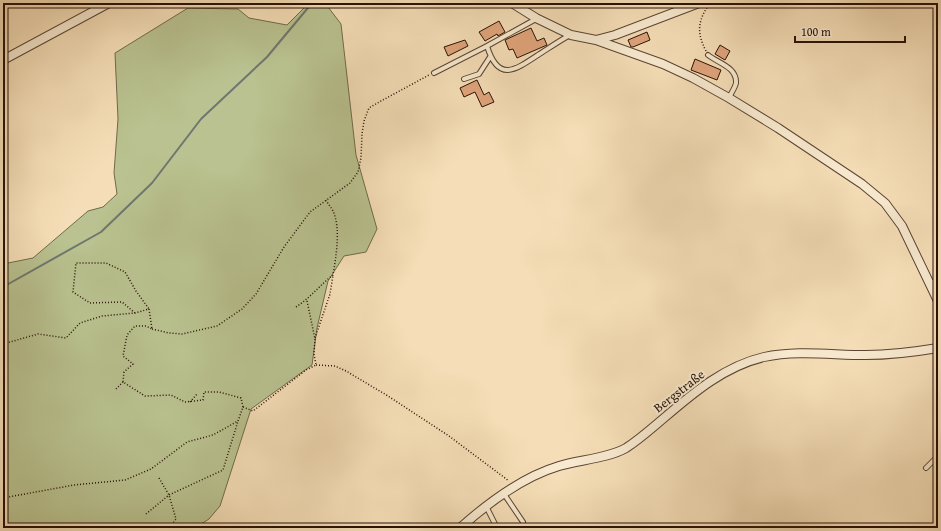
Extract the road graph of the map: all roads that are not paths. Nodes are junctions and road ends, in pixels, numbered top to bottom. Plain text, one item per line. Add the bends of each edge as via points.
1 (109, 3) edge
2 (512, 3) edge
3 (699, 3) edge
4 (536, 18) junction
5 (571, 35) junction
6 (596, 40) junction
7 (487, 46) junction
8 (708, 55) road end
9 (490, 57) junction
10 (3, 60) edge
11 (434, 73) road end
12 (464, 80) dead end
13 (729, 98) junction
14 (938, 280) edge
15 (930, 283) junction
16 (938, 301) edge
17 (938, 348) edge
18 (938, 456) edge
19 (926, 468) dead end
20 (504, 494) junction
21 (486, 506) junction
22 (523, 522) dead end
23 (460, 528) edge
24 (497, 528) edge

1 - 10 street
2 - 4 street
3 - 6 street
4 - 5 street
4 - 7 lane
5 - 6 street
5 - 9 lane via 552,45 524,66 512,70 500,69
6 - 13 street via 676,70
7 - 9 lane
7 - 11 lane
8 - 13 lane via 734,74 736,83
9 - 12 lane via 479,74
13 - 15 street via 821,156 877,196 902,226
14 - 15 lane
15 - 16 street
17 - 20 street, Bergstraße via 892,354 783,355 749,361 697,391 625,449 540,472
18 - 19 lane
20 - 21 street, Bergstraße
20 - 22 lane
21 - 23 street, Bergstraße
21 - 24 lane

